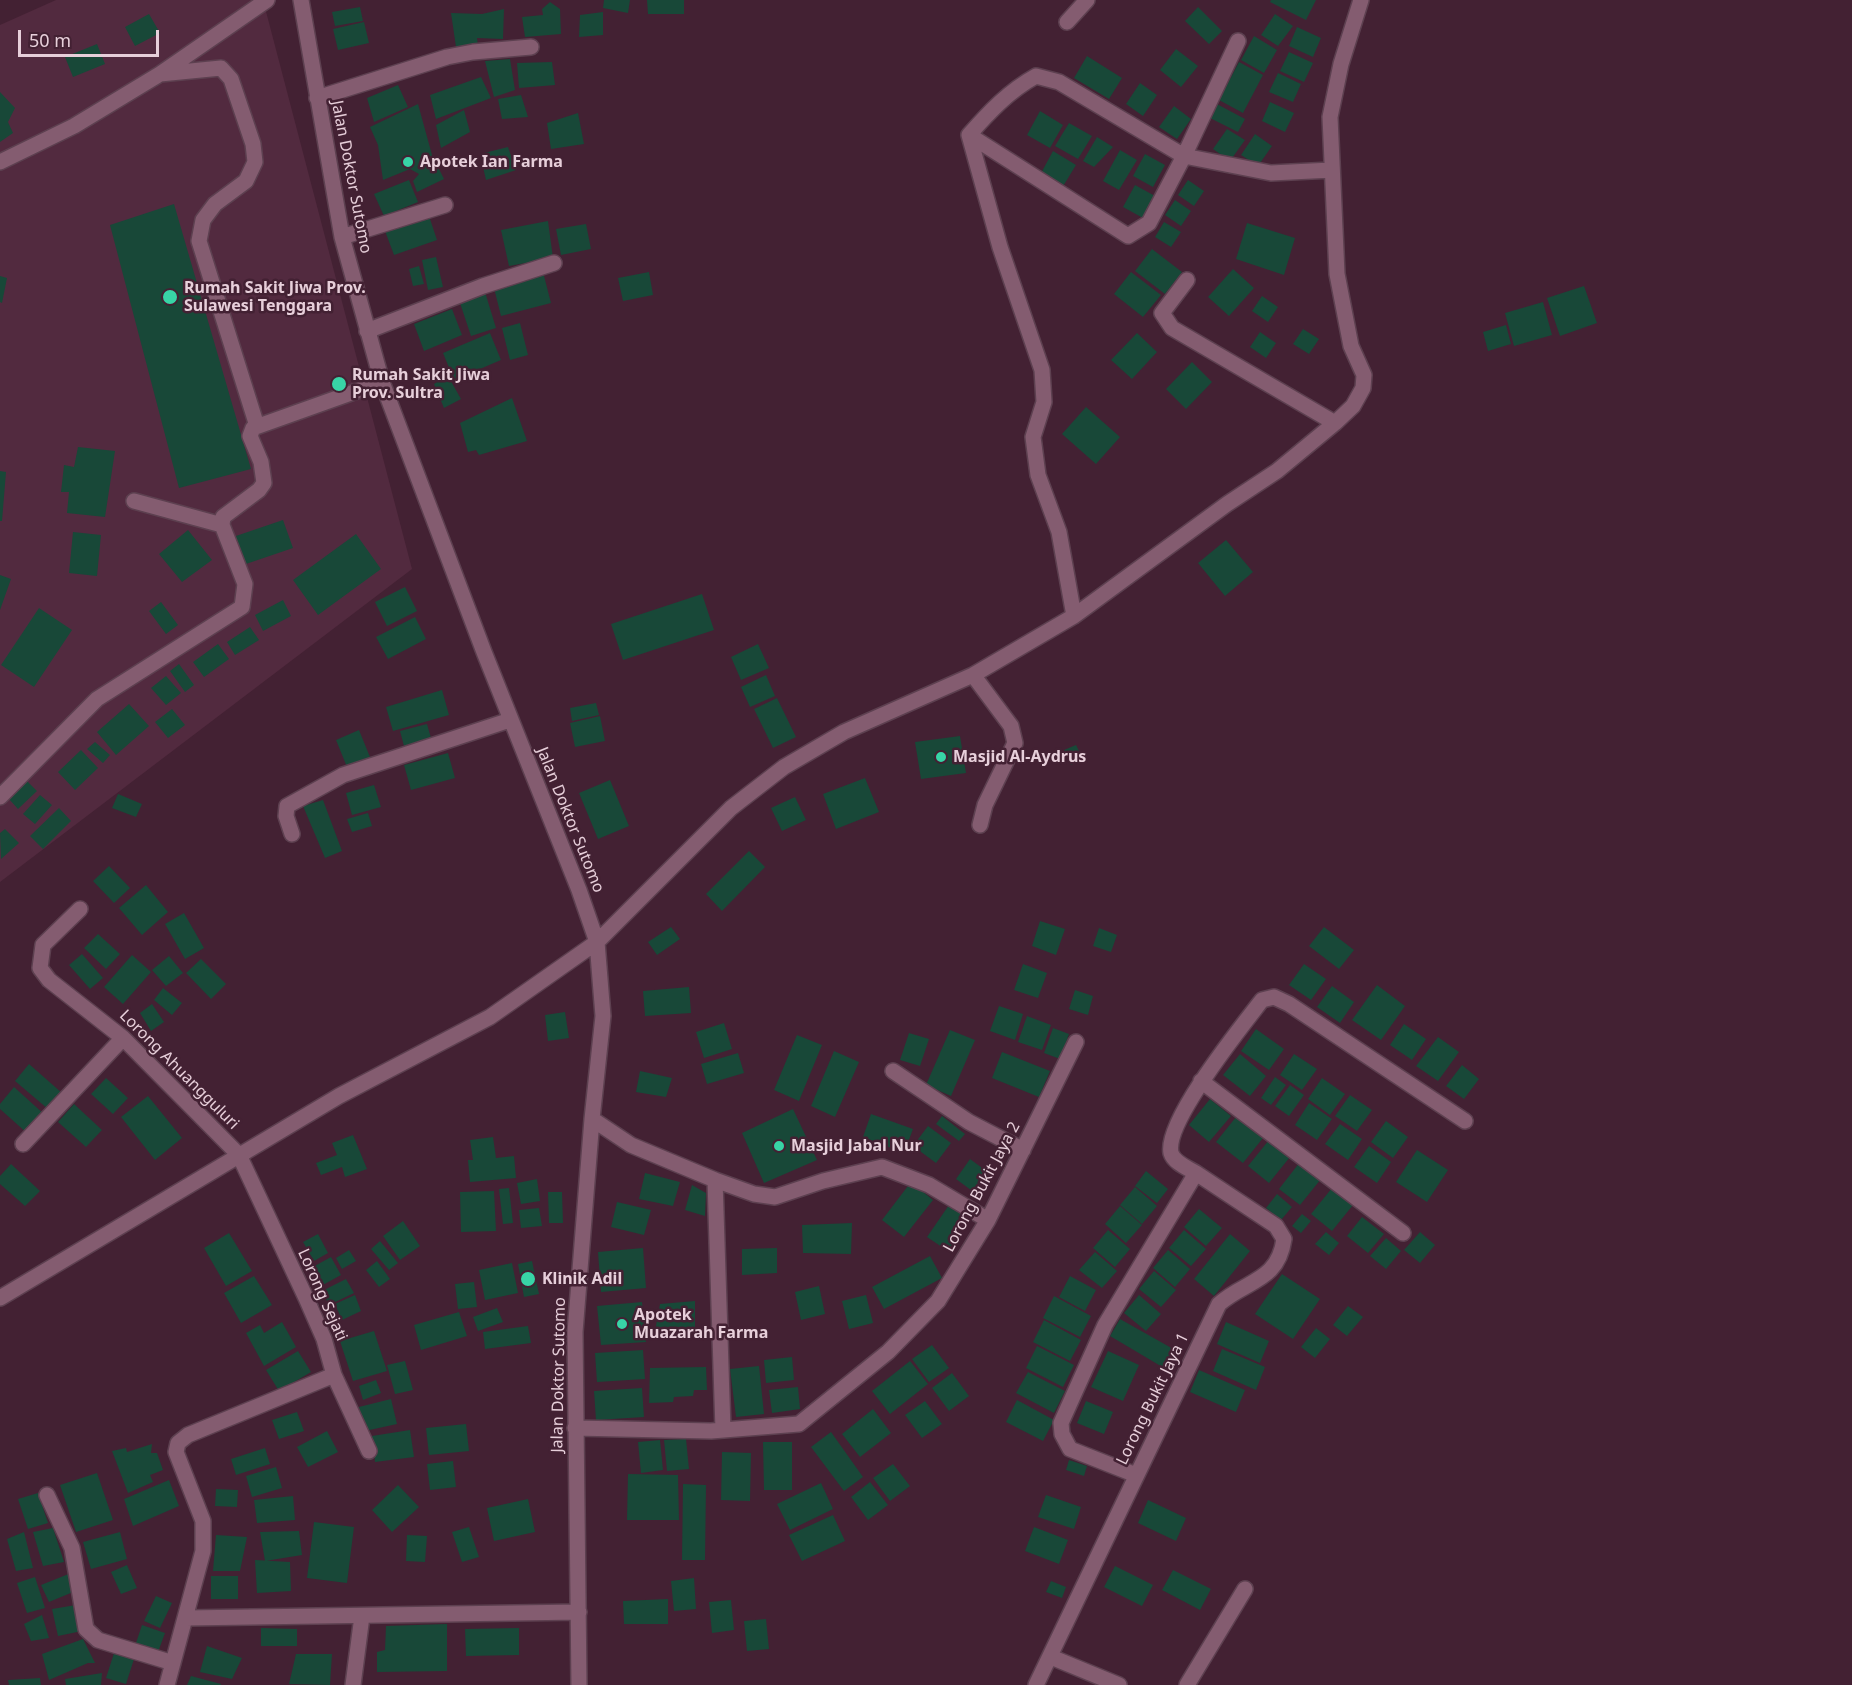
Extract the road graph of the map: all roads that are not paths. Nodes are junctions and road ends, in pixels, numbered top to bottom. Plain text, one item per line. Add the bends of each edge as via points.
1 (267, 0) edge
2 (301, 0) edge
3 (1086, 0) edge
4 (1361, 0) edge
5 (1067, 22) dead end
6 (1238, 41) dead end
7 (531, 47) dead end
8 (160, 74) junction
9 (317, 98) junction
10 (969, 135) junction
11 (1184, 156) junction
12 (0, 162) edge
13 (1332, 170) junction
14 (445, 205) dead end
15 (342, 237) junction
16 (554, 263) dead end
17 (1187, 280) dead end
18 (367, 331) junction
19 (382, 382) junction
20 (1335, 423) junction
21 (257, 426) junction
22 (134, 501) dead end
23 (222, 525) junction
24 (1074, 616) junction
25 (972, 675) junction
26 (510, 720) junction
27 (0, 797) edge
28 (980, 825) dead end
29 (292, 834) dead end
30 (80, 909) dead end
31 (597, 942) junction
32 (123, 1038) junction
33 (1076, 1042) dead end
34 (893, 1071) dead end
35 (1201, 1082) junction
36 (592, 1119) junction
37 (1466, 1121) dead end
38 (23, 1144) dead end
39 (1023, 1150) junction
40 (239, 1155) junction
41 (1202, 1177) junction
42 (715, 1180) junction
43 (988, 1220) junction
44 (1404, 1233) dead end
45 (0, 1298) edge
46 (334, 1375) junction
47 (575, 1428) junction
48 (723, 1430) junction
49 (369, 1451) dead end
50 (1136, 1475) junction
51 (47, 1495) dead end
52 (1245, 1589) dead end
53 (579, 1612) junction
54 (362, 1616) junction
55 (186, 1618) junction
56 (1051, 1657) junction
57 (173, 1663) junction
58 (167, 1685) edge
59 (353, 1685) edge
60 (579, 1685) edge
61 (1036, 1685) edge
62 (1119, 1685) edge
63 (1187, 1685) edge

1 - 8 street
2 - 9 street, Jalan Doktor Sutomo
3 - 5 street
4 - 13 street via 1330,117
6 - 11 street
7 - 9 street via 447,57
8 - 12 street via 74,126
8 - 21 street via 221,68 231,79 253,144 255,162 246,182 215,204 203,220 199,241
9 - 15 street, Jalan Doktor Sutomo
10 - 11 street via 991,110 1036,76 1059,82
10 - 11 street via 1128,236 1149,223
10 - 24 street via 1000,248 1042,370 1044,402 1033,437 1038,475 1059,532
11 - 13 street via 1271,173
13 - 20 street via 1336,274 1351,346 1364,375 1363,388 1353,405
14 - 15 street
15 - 18 street, Jalan Doktor Sutomo
16 - 18 street
17 - 20 street via 1162,313 1172,328
18 - 19 street, Jalan Doktor Sutomo
19 - 21 street
19 - 26 street, Jalan Doktor Sutomo
20 - 24 street via 1277,471
21 - 23 street via 250,436 261,462 264,483 223,517
22 - 23 street
23 - 27 street via 245,584 242,607 97,699
24 - 25 street
25 - 28 street via 1011,726 1015,743 985,805
25 - 31 street via 844,732 784,767 731,808
26 - 29 street via 343,774 287,806
26 - 31 street, Jalan Doktor Sutomo
30 - 32 street, Lorong Ahuangguluri via 43,945 40,968 49,980
31 - 36 street, Jalan Doktor Sutomo via 603,1016
31 - 40 street via 490,1017 339,1095
32 - 38 street
32 - 40 street, Lorong Ahuangguluri
33 - 39 street, Lorong Bukit Jaya 2
34 - 39 street via 969,1122
35 - 37 street via 1262,1000 1274,997
35 - 41 street, Lorong Bukit Jaya 1 via 1173,1139 1171,1152 1175,1161
35 - 44 street
36 - 42 street via 631,1145
36 - 47 street, Jalan Doktor Sutomo via 575,1332
39 - 43 street, Lorong Bukit Jaya 2
40 - 45 street
40 - 46 street, Lorong Sejati via 324,1339
41 - 50 street via 1105,1325 1061,1423 1070,1449
41 - 50 street, Lorong Bukit Jaya 1 via 1276,1226 1284,1239 1282,1255 1255,1283 1232,1292 1219,1304
42 - 43 street via 775,1197 882,1167 929,1185
42 - 48 street
43 - 48 street, Lorong Bukit Jaya 2 via 938,1301 888,1352 799,1424
46 - 49 street, Lorong Sejati
46 - 55 street via 188,1435 178,1443 176,1452 203,1521 203,1551
47 - 48 street, Lorong Bukit Jaya 2
47 - 53 street, Jalan Doktor Sutomo
50 - 56 street, Lorong Bukit Jaya 1
51 - 57 street via 72,1548 86,1629 98,1640
52 - 63 street
53 - 54 street
53 - 60 street, Jalan Doktor Sutomo
54 - 55 street
54 - 59 street
55 - 57 street
56 - 61 street, Lorong Bukit Jaya 1
56 - 62 street
57 - 58 street

